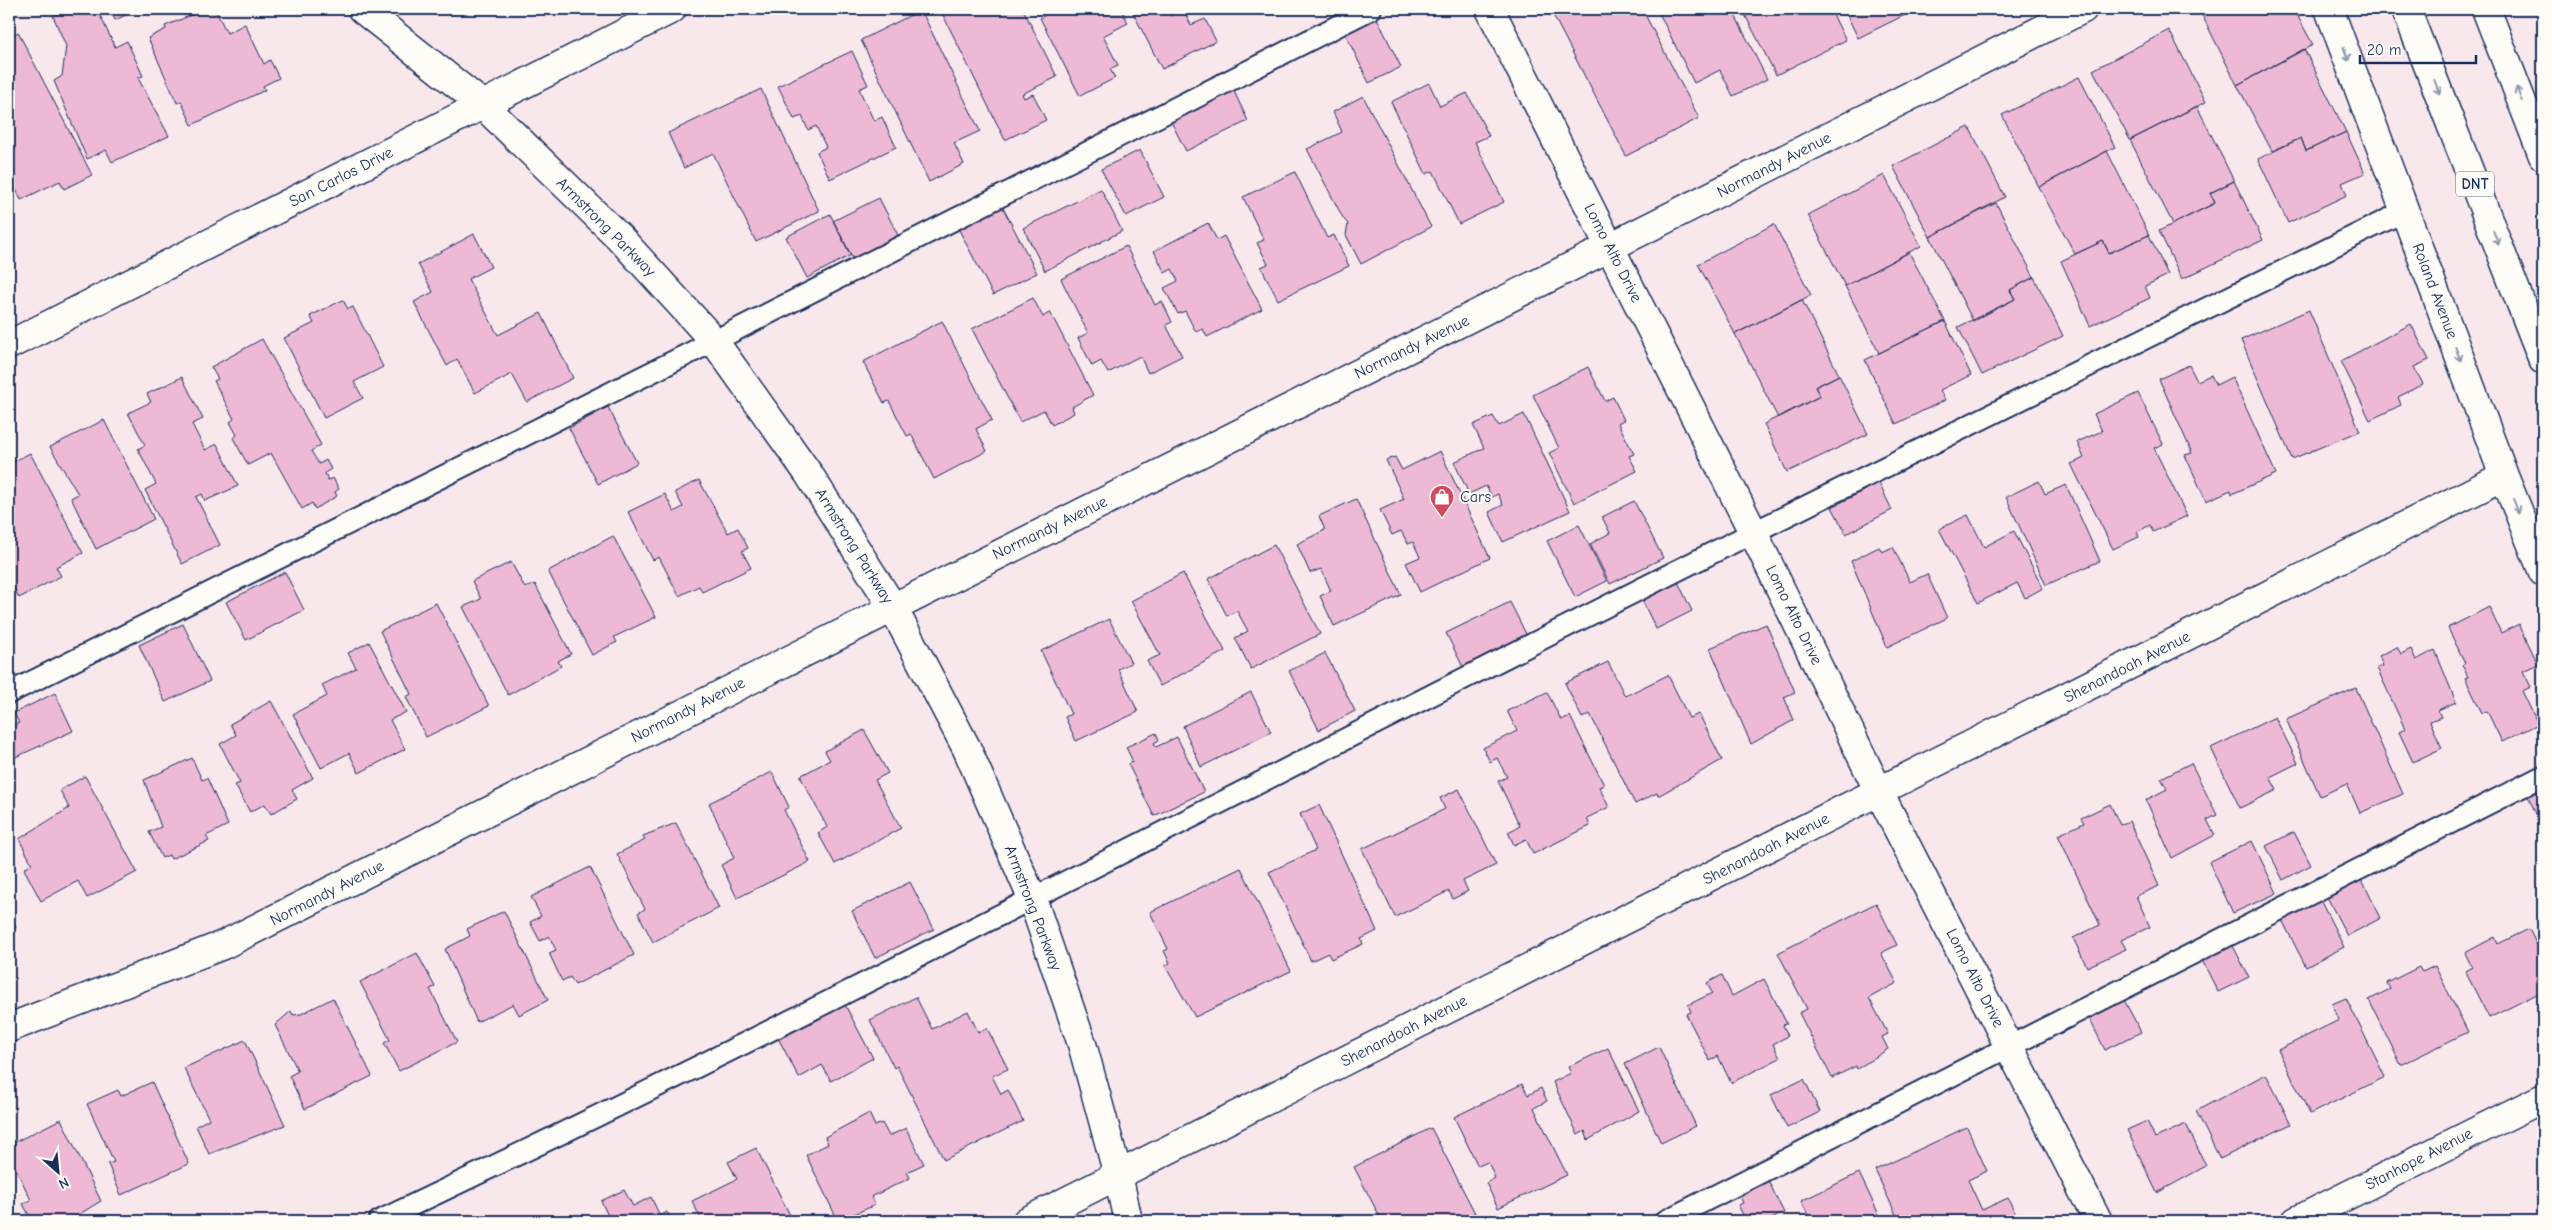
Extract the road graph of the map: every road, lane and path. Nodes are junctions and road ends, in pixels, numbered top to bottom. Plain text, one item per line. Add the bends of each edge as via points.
1 (362, 9) edge
2 (672, 9) edge
3 (1371, 9) edge
4 (1490, 9) edge
5 (2082, 9) edge
6 (2329, 9) edge
7 (2406, 9) edge
8 (2487, 10) edge
9 (483, 105) junction
10 (2543, 156) edge
11 (2405, 211) junction
12 (1611, 248) junction
13 (714, 341) junction
14 (9, 344) edge
15 (2543, 360) edge
16 (2504, 476) junction
17 (1753, 532) junction
18 (2543, 572) edge
19 (892, 606) junction
20 (9, 693) edge
21 (2543, 776) edge
22 (1879, 792) junction
23 (1032, 898) junction
24 (9, 1028) edge
25 (2010, 1047) junction
26 (2543, 1098) edge
27 (1118, 1175) junction
28 (379, 1221) edge
29 (1027, 1221) edge
30 (1128, 1221) edge
31 (1665, 1221) edge
32 (2098, 1221) edge
33 (2296, 1221) edge

1 - 9 main road, Armstrong Parkway
2 - 9 main road, San Carlos Drive
3 - 13 lane
4 - 12 main road, Lomo Alto Drive
5 - 12 main road, Normandy Avenue
6 -> 11 main road, Roland Avenue
7 -> 15 main road, DNT
10 -> 8 main road
9 - 13 main road, Armstrong Parkway via 620,238
9 - 14 main road, San Carlos Drive
11 -> 16 main road, Roland Avenue
11 - 17 lane
12 - 17 main road, Lomo Alto Drive
12 - 19 main road, Normandy Avenue
13 - 19 main road, Armstrong Parkway via 808,474
13 - 20 lane
16 -> 18 main road, Roland Avenue
16 - 22 main road, Shenandoah Avenue
17 - 22 main road, Lomo Alto Drive
17 - 23 lane
19 - 23 main road, Armstrong Parkway via 967,750
19 - 24 main road, Normandy Avenue via 223,945
21 - 25 lane
22 - 25 main road, Lomo Alto Drive
22 - 27 main road, Shenandoah Avenue
23 - 27 main road, Armstrong Parkway via 1082,1044
23 - 28 lane via 506,1161
25 - 31 lane
25 - 32 main road, Lomo Alto Drive
26 - 33 main road, Stanhope Avenue
27 - 29 main road, Shenandoah Avenue
27 - 30 main road, Armstrong Parkway

